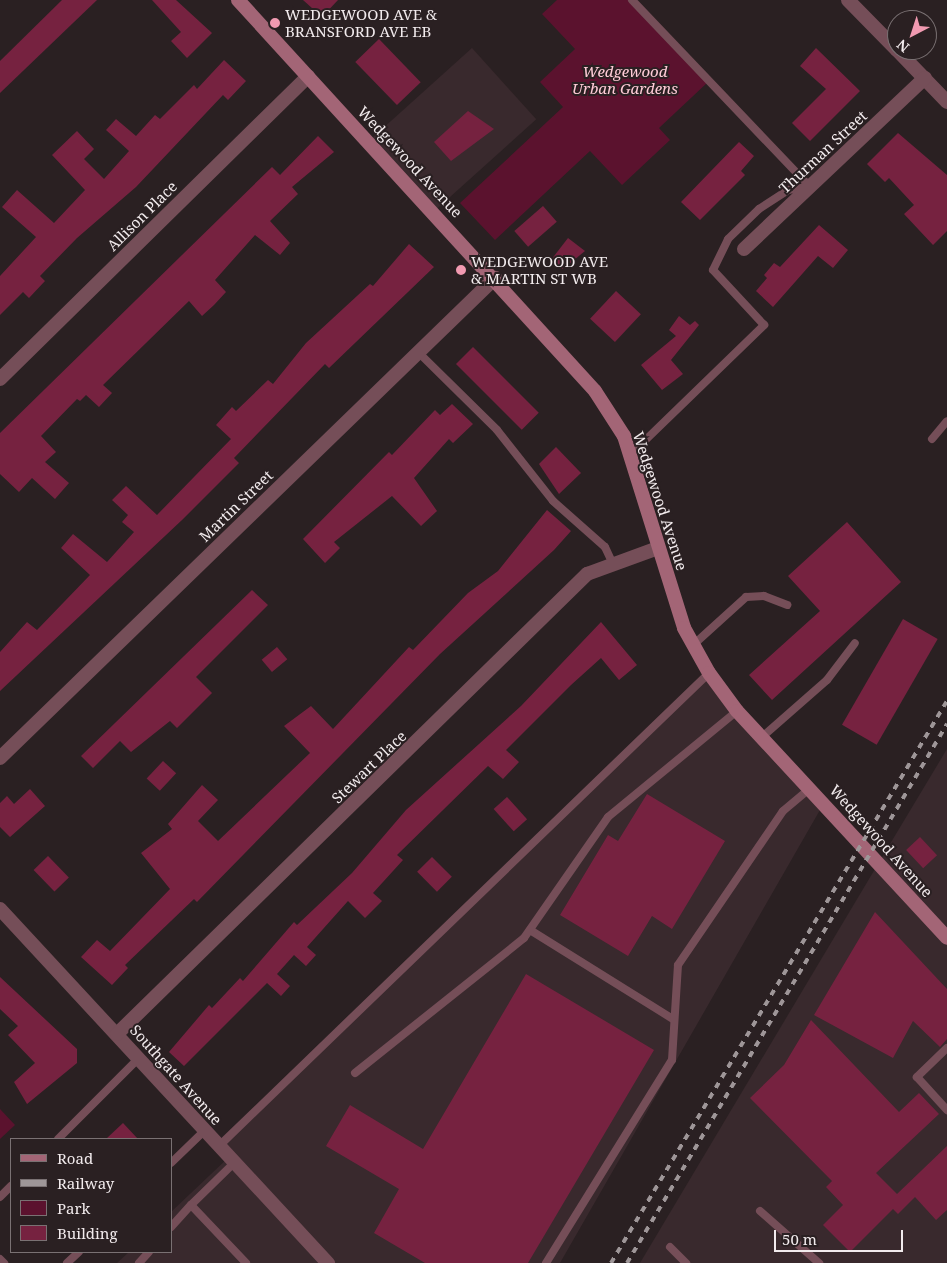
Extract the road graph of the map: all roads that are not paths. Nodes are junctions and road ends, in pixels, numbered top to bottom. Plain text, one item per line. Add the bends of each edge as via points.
1 (238, 0) edge
2 (632, 0) edge
3 (848, 0) edge
4 (887, 40) edge
5 (907, 60) edge
6 (308, 76) junction
7 (925, 78) junction
8 (947, 102) edge
9 (810, 187) junction
10 (744, 249) dead end
11 (495, 278) junction
12 (418, 352) junction
13 (0, 379) edge
14 (947, 421) edge
15 (932, 439) dead end
16 (630, 456) junction
17 (658, 548) junction
18 (612, 562) junction
19 (787, 605) dead end
20 (855, 643) dead end
21 (692, 646) junction
22 (709, 673) junction
23 (737, 710) junction
24 (762, 737) junction
25 (0, 758) edge
26 (810, 788) junction
27 (0, 909) edge
28 (530, 930) junction
29 (947, 938) edge
30 (673, 1019) junction
31 (117, 1034) junction
32 (947, 1048) edge
33 (139, 1058) junction
34 (355, 1073) dead end
35 (947, 1110) edge
36 (205, 1130) junction
37 (59, 1138) edge
38 (220, 1146) junction
39 (172, 1162) edge
40 (234, 1163) junction
41 (10, 1187) edge
42 (0, 1197) edge
43 (191, 1205) junction
44 (760, 1211) dead end
45 (172, 1226) edge
46 (670, 1247) dead end
47 (78, 1253) edge
48 (148, 1253) edge
49 (0, 1259) edge
50 (4, 1263) edge
51 (67, 1263) edge
52 (139, 1263) edge
53 (246, 1263) edge
54 (328, 1263) edge
55 (546, 1263) edge
56 (686, 1263) edge
57 (818, 1263) edge

1 - 6 main road, Wedgewood Avenue
2 - 9 lane
3 - 4 street
5 - 7 street
6 - 11 main road, Wedgewood Avenue
6 - 13 street, Allison Place
7 - 8 street
7 - 9 street, Thurman Street
9 - 10 street, Thurman Street
9 - 16 lane via 788,190 759,209 728,239 713,270 764,325
11 - 12 street, Martin Street
11 - 16 main road, Wedgewood Avenue via 595,391 624,436
12 - 18 lane via 497,430 553,502 605,547
12 - 25 street, Martin Street
14 - 15 lane
16 - 17 main road, Wedgewood Avenue
17 - 18 street, Stewart Place
17 - 21 main road, Wedgewood Avenue
18 - 31 street, Stewart Place via 588,574 555,605
19 - 21 lane via 764,596 746,598
20 - 24 lane via 827,680
21 - 22 main road, Wedgewood Avenue
22 - 23 main road, Wedgewood Avenue
22 - 38 lane
23 - 24 main road, Wedgewood Avenue
23 - 28 lane via 608,817
24 - 26 main road, Wedgewood Avenue
26 - 29 main road, Wedgewood Avenue
26 - 30 lane via 783,811 678,965
27 - 31 street, Southgate Avenue
28 - 30 lane
28 - 34 lane
30 - 55 lane via 672,1060
31 - 33 street, Southgate Avenue
32 - 35 lane via 917,1077
33 - 36 street, Southgate Avenue
33 - 37 lane
36 - 38 street, Southgate Avenue
36 - 39 lane
38 - 40 street, Southgate Avenue
40 - 43 lane
40 - 54 street, Southgate Avenue
41 - 42 lane
43 - 45 lane
43 - 53 lane
44 - 57 lane
46 - 56 lane
47 - 51 lane
48 - 52 lane
49 - 50 lane

